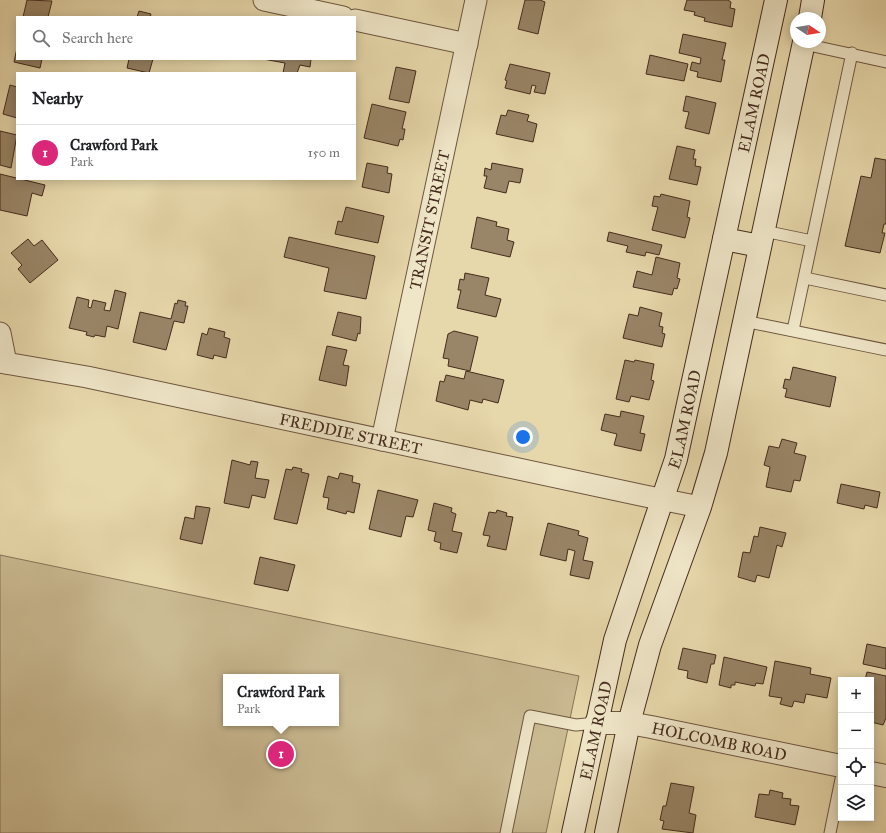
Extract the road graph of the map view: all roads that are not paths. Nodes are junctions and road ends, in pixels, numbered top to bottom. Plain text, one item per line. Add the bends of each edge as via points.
1 (264, 0) edge
2 (476, 0) edge
3 (776, 0) edge
4 (813, 0) edge
5 (811, 12) edge
6 (338, 16) edge
7 (356, 20) edge
8 (466, 44) junction
9 (803, 48) edge
10 (826, 48) edge
11 (852, 53) junction
12 (886, 62) edge
13 (724, 239) junction
14 (762, 239) junction
15 (812, 241) junction
16 (805, 278) junction
17 (886, 295) edge
18 (744, 320) junction
19 (793, 330) junction
20 (0, 333) edge
21 (886, 350) edge
22 (3, 363) edge
23 (382, 440) junction
24 (661, 499) junction
25 (700, 507) junction
26 (596, 722) junction
27 (629, 723) junction
28 (838, 765) edge
29 (874, 774) edge
30 (886, 776) edge
31 (840, 785) edge
32 (506, 833) edge
33 (573, 833) edge
34 (606, 833) edge
35 (830, 833) edge

1 - 6 street
2 - 8 street, TRANSIT STREET
3 - 13 main road, ELAM ROAD
4 - 5 main road
7 - 8 street
8 - 23 street, TRANSIT STREET
9 - 14 main road, ELAM ROAD
10 - 11 lane
11 - 12 lane
11 - 15 lane
13 - 14 main road
13 - 24 main road, ELAM ROAD via 676,458
14 - 15 lane
14 - 18 main road, ELAM ROAD
15 - 16 lane
16 - 17 lane
16 - 19 lane
18 - 19 lane
18 - 25 main road, ELAM ROAD via 716,453
19 - 21 lane
20 - 22 street
22 - 23 street, FREDDIE STREET via 86,377
23 - 24 street, FREDDIE STREET
24 - 25 street, FREDDIE STREET
24 - 26 main road, ELAM ROAD via 615,640
25 - 27 main road, ELAM ROAD via 650,645
26 - 27 main road, HOLCOMB ROAD
26 - 32 lane via 576,725 530,716
26 - 33 main road, ELAM ROAD
27 - 28 main road, HOLCOMB ROAD
27 - 34 main road, ELAM ROAD
29 - 30 main road
31 - 35 lane

